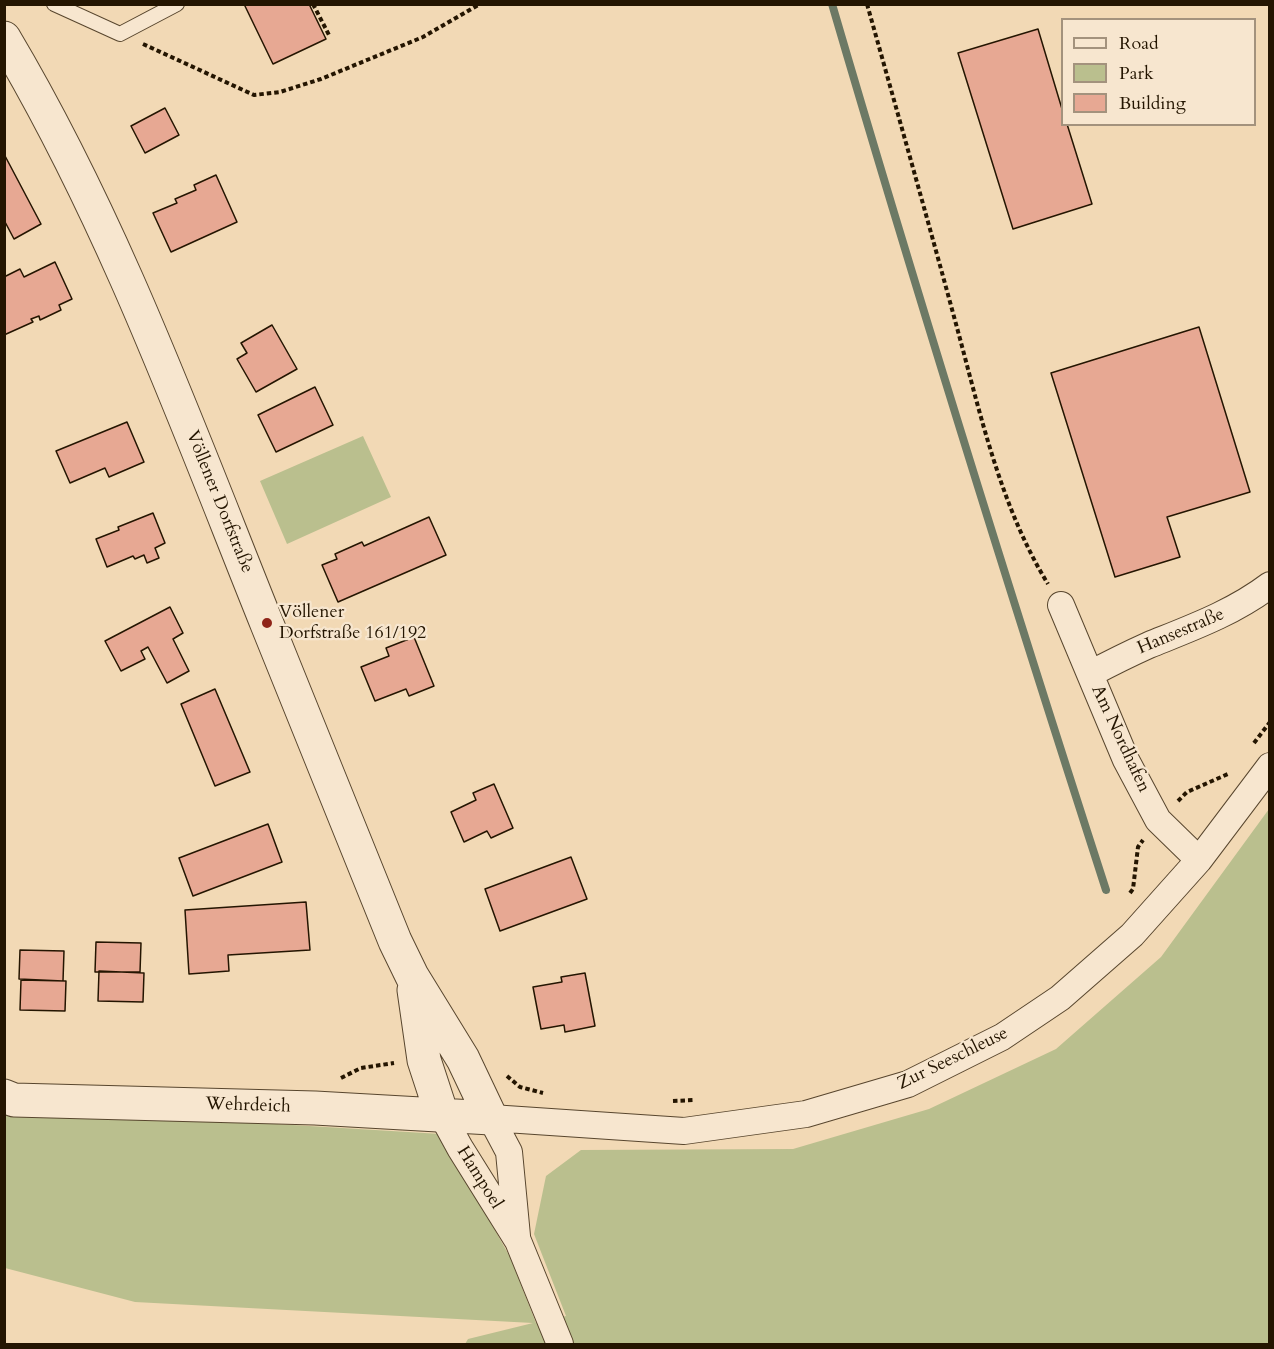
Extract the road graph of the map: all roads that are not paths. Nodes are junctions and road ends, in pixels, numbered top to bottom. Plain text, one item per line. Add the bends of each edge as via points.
1 (54, 4) edge
2 (177, 4) edge
3 (4, 38) edge
4 (1269, 585) edge
5 (1061, 605) road end
6 (1090, 674) junction
7 (1269, 766) edge
8 (1199, 860) junction
9 (412, 976) junction
10 (4, 1096) edge
11 (442, 1115) junction
12 (491, 1118) junction
13 (518, 1241) junction
14 (560, 1344) edge

1 - 2 lane via 120,33
3 - 9 street, Völlener Dorfstraße via 70,156 136,299
4 - 6 street, Hansestraße via 1218,618
5 - 6 street, Am Nordhafen
6 - 8 street, Am Nordhafen via 1126,760 1158,820
7 - 8 street, Zur Seeschleuse
8 - 12 street, Zur Seeschleuse via 1132,935 1060,998 1002,1037 908,1084 806,1114 684,1131
9 - 11 street, Völlener Dorfstraße via 424,1060
9 - 12 street, Völlener Dorfstraße via 463,1059
10 - 11 street, Wehrdeich via 14,1100
11 - 12 street, Wehrdeich
11 - 13 street, Hampoel
12 - 13 street, Hampoel via 508,1152
13 - 14 street, Hampoel

